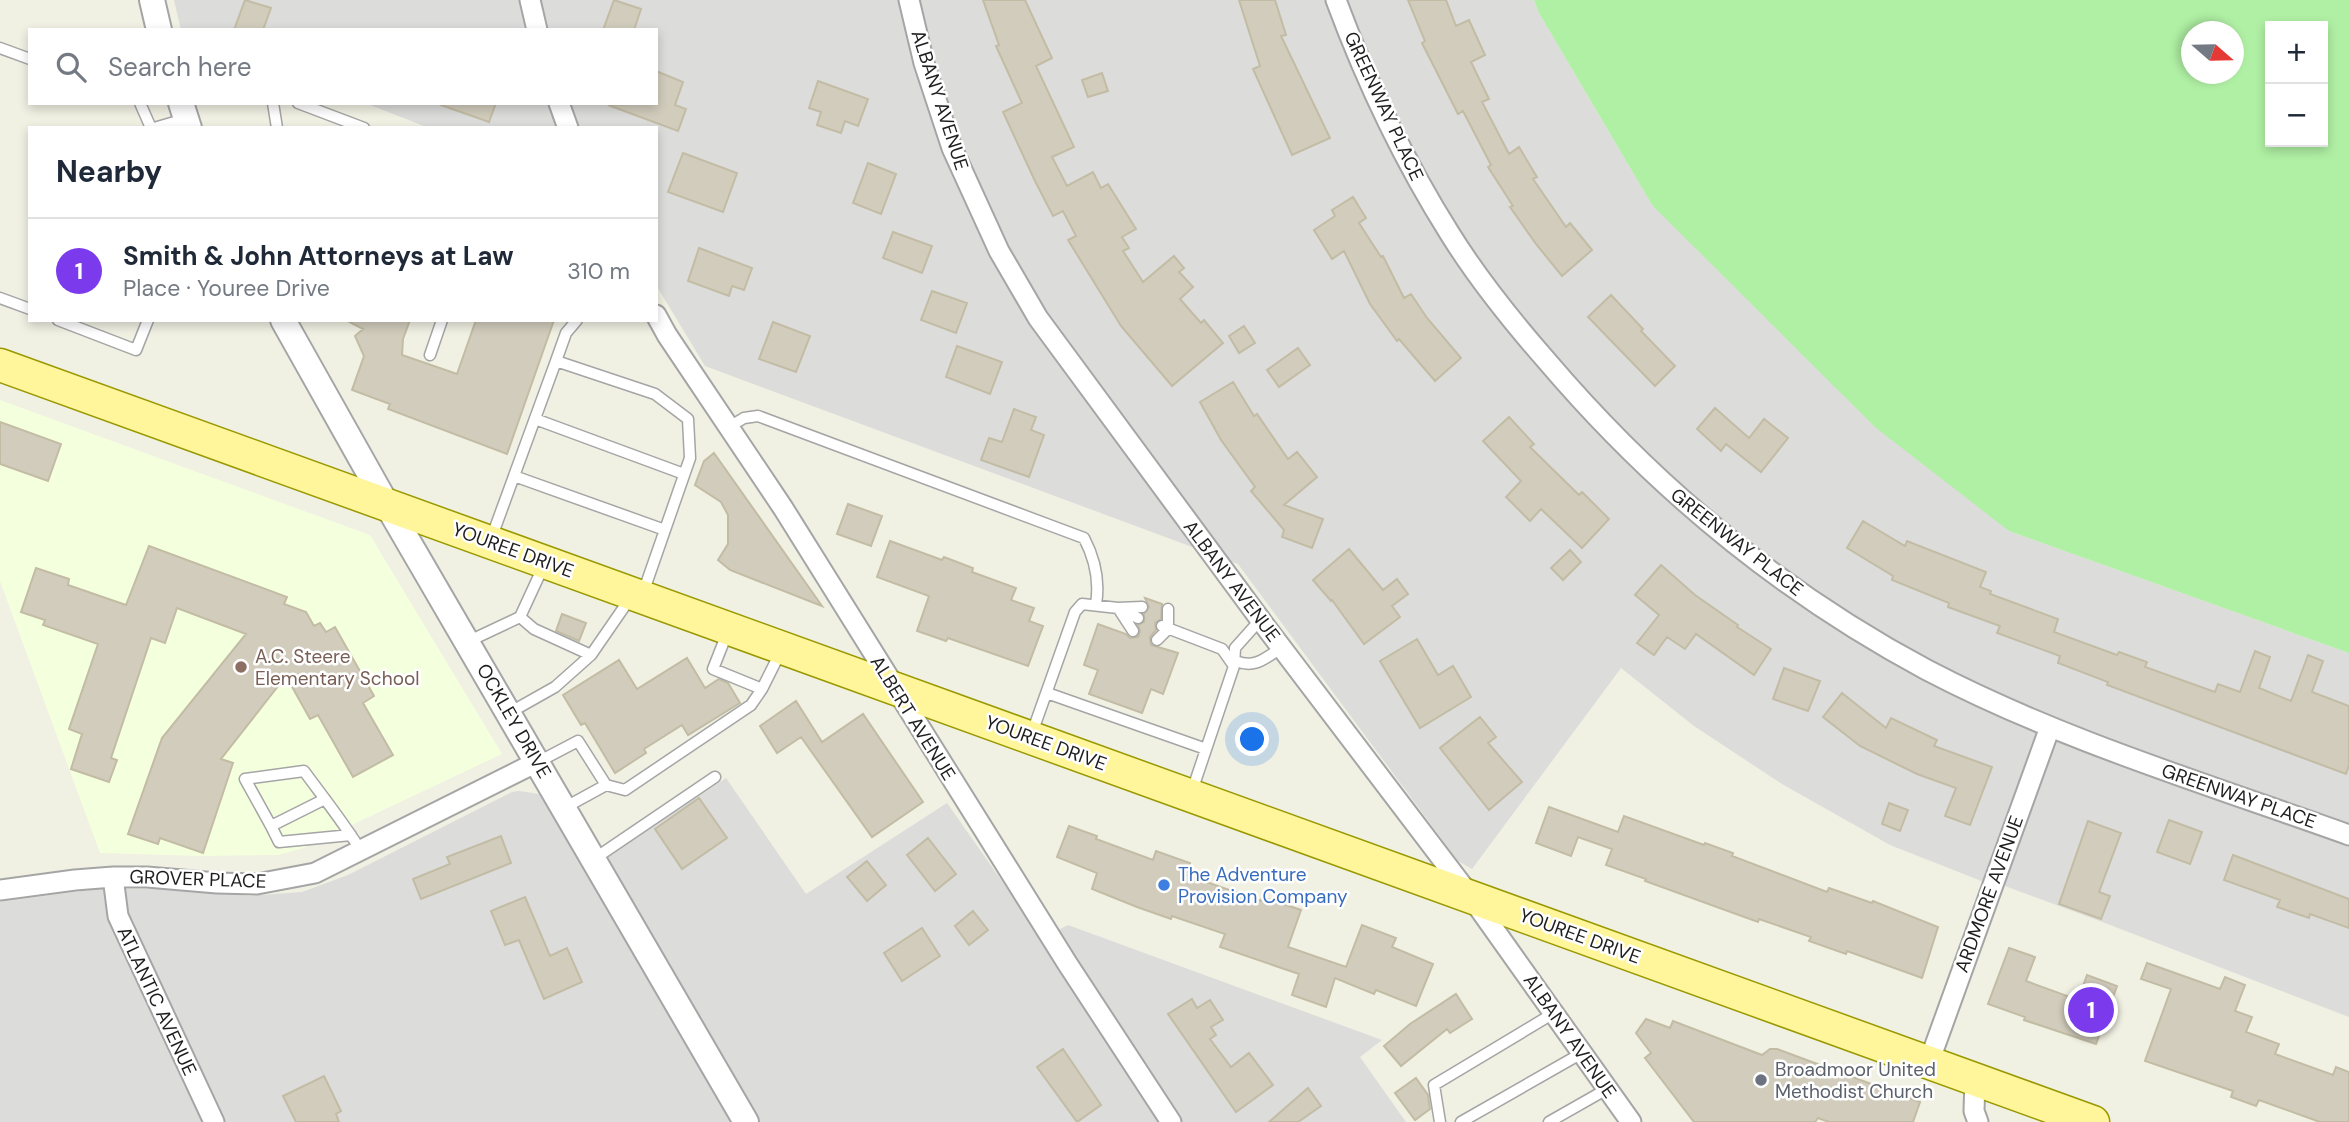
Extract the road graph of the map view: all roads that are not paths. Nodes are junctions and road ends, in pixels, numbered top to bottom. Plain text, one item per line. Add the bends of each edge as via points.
1 (152, 0) edge
2 (530, 0) edge
3 (909, 0) edge
4 (1336, 0) edge
5 (159, 28) edge
6 (537, 28) edge
7 (0, 48) edge
8 (28, 58) edge
9 (141, 105) edge
10 (273, 105) edge
11 (303, 105) edge
12 (560, 105) edge
13 (185, 117) edge
14 (151, 126) edge
15 (158, 126) edge
16 (277, 126) edge
17 (359, 126) edge
18 (567, 126) edge
19 (0, 298) edge
20 (28, 308) edge
21 (658, 318) edge
22 (63, 322) edge
23 (147, 322) edge
24 (284, 322) edge
25 (442, 322) edge
26 (575, 322) edge
27 (430, 355) dead end
28 (556, 361) junction
29 (0, 365) edge
30 (535, 419) junction
31 (729, 427) junction
32 (684, 474) junction
33 (514, 476) junction
34 (387, 505) junction
35 (665, 530) junction
36 (490, 542) junction
37 (546, 562) junction
38 (637, 595) junction
39 (1096, 604) junction
40 (1143, 604) dead end
41 (1118, 608) junction
42 (520, 617) junction
43 (1138, 618) dead end
44 (1260, 620) junction
45 (730, 628) junction
46 (1133, 631) dead end
47 (1157, 640) dead end
48 (467, 642) junction
49 (782, 647) junction
50 (1281, 648) junction
51 (591, 655) junction
52 (1235, 663) junction
53 (894, 688) junction
54 (762, 689) junction
55 (1047, 693) junction
56 (509, 713) junction
57 (2050, 727) junction
58 (1031, 737) junction
59 (1206, 749) junction
60 (537, 762) junction
61 (715, 777) dead end
62 (606, 785) junction
63 (1191, 795) junction
64 (325, 799) junction
65 (564, 808) junction
66 (271, 826) junction
67 (2349, 835) edge
68 (356, 843) junction
69 (594, 859) junction
70 (113, 877) junction
71 (0, 890) edge
72 (1471, 897) junction
73 (1554, 1013) junction
74 (1581, 1053) junction
75 (1929, 1062) junction
76 (1975, 1080) junction
77 (1607, 1089) junction
78 (214, 1122) edge
79 (746, 1122) edge
80 (1171, 1122) edge
81 (1440, 1122) edge
82 (1461, 1122) edge
83 (1549, 1122) edge
84 (1631, 1122) edge
85 (1978, 1122) edge
86 (2092, 1122) edge

1 - 5 street
2 - 6 street
3 - 44 street, ALBANY AVENUE via 924,63 953,148 999,251 1060,350
4 - 57 street, GREENWAY PLACE via 1393,130 1450,234 1500,307 1611,434 1699,517 1805,596 1929,671
7 - 8 lane
9 - 14 lane
10 - 16 lane
11 - 17 lane
12 - 18 street
13 - 15 lane
19 - 20 lane
21 - 31 street, ALBERT AVENUE
22 - 23 lane via 136,350
24 - 34 street, OCKLEY DRIVE
25 - 27 lane
26 - 28 lane
28 - 30 lane
28 - 32 lane via 655,394 688,419 690,458
29 - 34 main road, YOUREE DRIVE
30 - 32 lane
30 - 33 lane
31 - 39 lane via 758,416 1084,538 1099,584
31 - 53 street, ALBERT AVENUE
32 - 35 lane
33 - 35 lane
33 - 36 lane
34 - 36 main road, YOUREE DRIVE
34 - 48 street, OCKLEY DRIVE
35 - 38 lane
36 - 37 main road, YOUREE DRIVE
37 - 38 main road, YOUREE DRIVE
37 - 42 lane
38 - 45 main road, YOUREE DRIVE
38 - 51 lane
39 - 41 lane
39 - 55 lane via 1083,604 1075,612
40 - 41 lane
41 - 43 lane
41 - 46 lane
42 - 48 lane
42 - 51 lane via 534,629
44 - 50 street, ALBANY AVENUE
44 - 52 lane via 1235,648
45 - 49 main road, YOUREE DRIVE
45 - 54 lane via 713,669
47 - 52 lane via 1166,620 1222,649
48 - 56 street, OCKLEY DRIVE
49 - 53 main road, YOUREE DRIVE
49 - 54 lane
50 - 52 lane via 1256,664
50 - 72 street, ALBANY AVENUE
51 - 56 lane via 555,687
52 - 59 lane
53 - 58 main road, YOUREE DRIVE
53 - 80 street, ALBERT AVENUE
54 - 62 lane via 751,705 625,790
55 - 58 lane
55 - 59 lane
56 - 60 street, OCKLEY DRIVE
57 - 67 street, GREENWAY PLACE
57 - 75 street, ARDMORE AVENUE
58 - 63 main road, YOUREE DRIVE
59 - 63 lane
60 - 62 lane via 578,741
60 - 65 street, OCKLEY DRIVE
60 - 68 street, GROVER PLACE
61 - 69 lane
62 - 65 lane
63 - 72 main road, YOUREE DRIVE
64 - 66 lane
64 - 66 lane via 304,771 245,779
64 - 68 lane
65 - 69 street, OCKLEY DRIVE
66 - 68 lane via 279,842
68 - 70 street, GROVER PLACE via 315,873 267,883
69 - 79 street, OCKLEY DRIVE
70 - 71 street, GROVER PLACE
70 - 78 street, ATLANTIC AVENUE via 118,916
72 - 73 street, ALBANY AVENUE
72 - 75 main road, YOUREE DRIVE
73 - 74 street, ALBANY AVENUE
73 - 81 lane via 1434,1085
74 - 77 street, ALBANY AVENUE
74 - 82 lane
75 - 76 main road, YOUREE DRIVE
76 - 85 street
76 - 86 main road, YOUREE DRIVE
77 - 83 lane
77 - 84 street, ALBANY AVENUE

